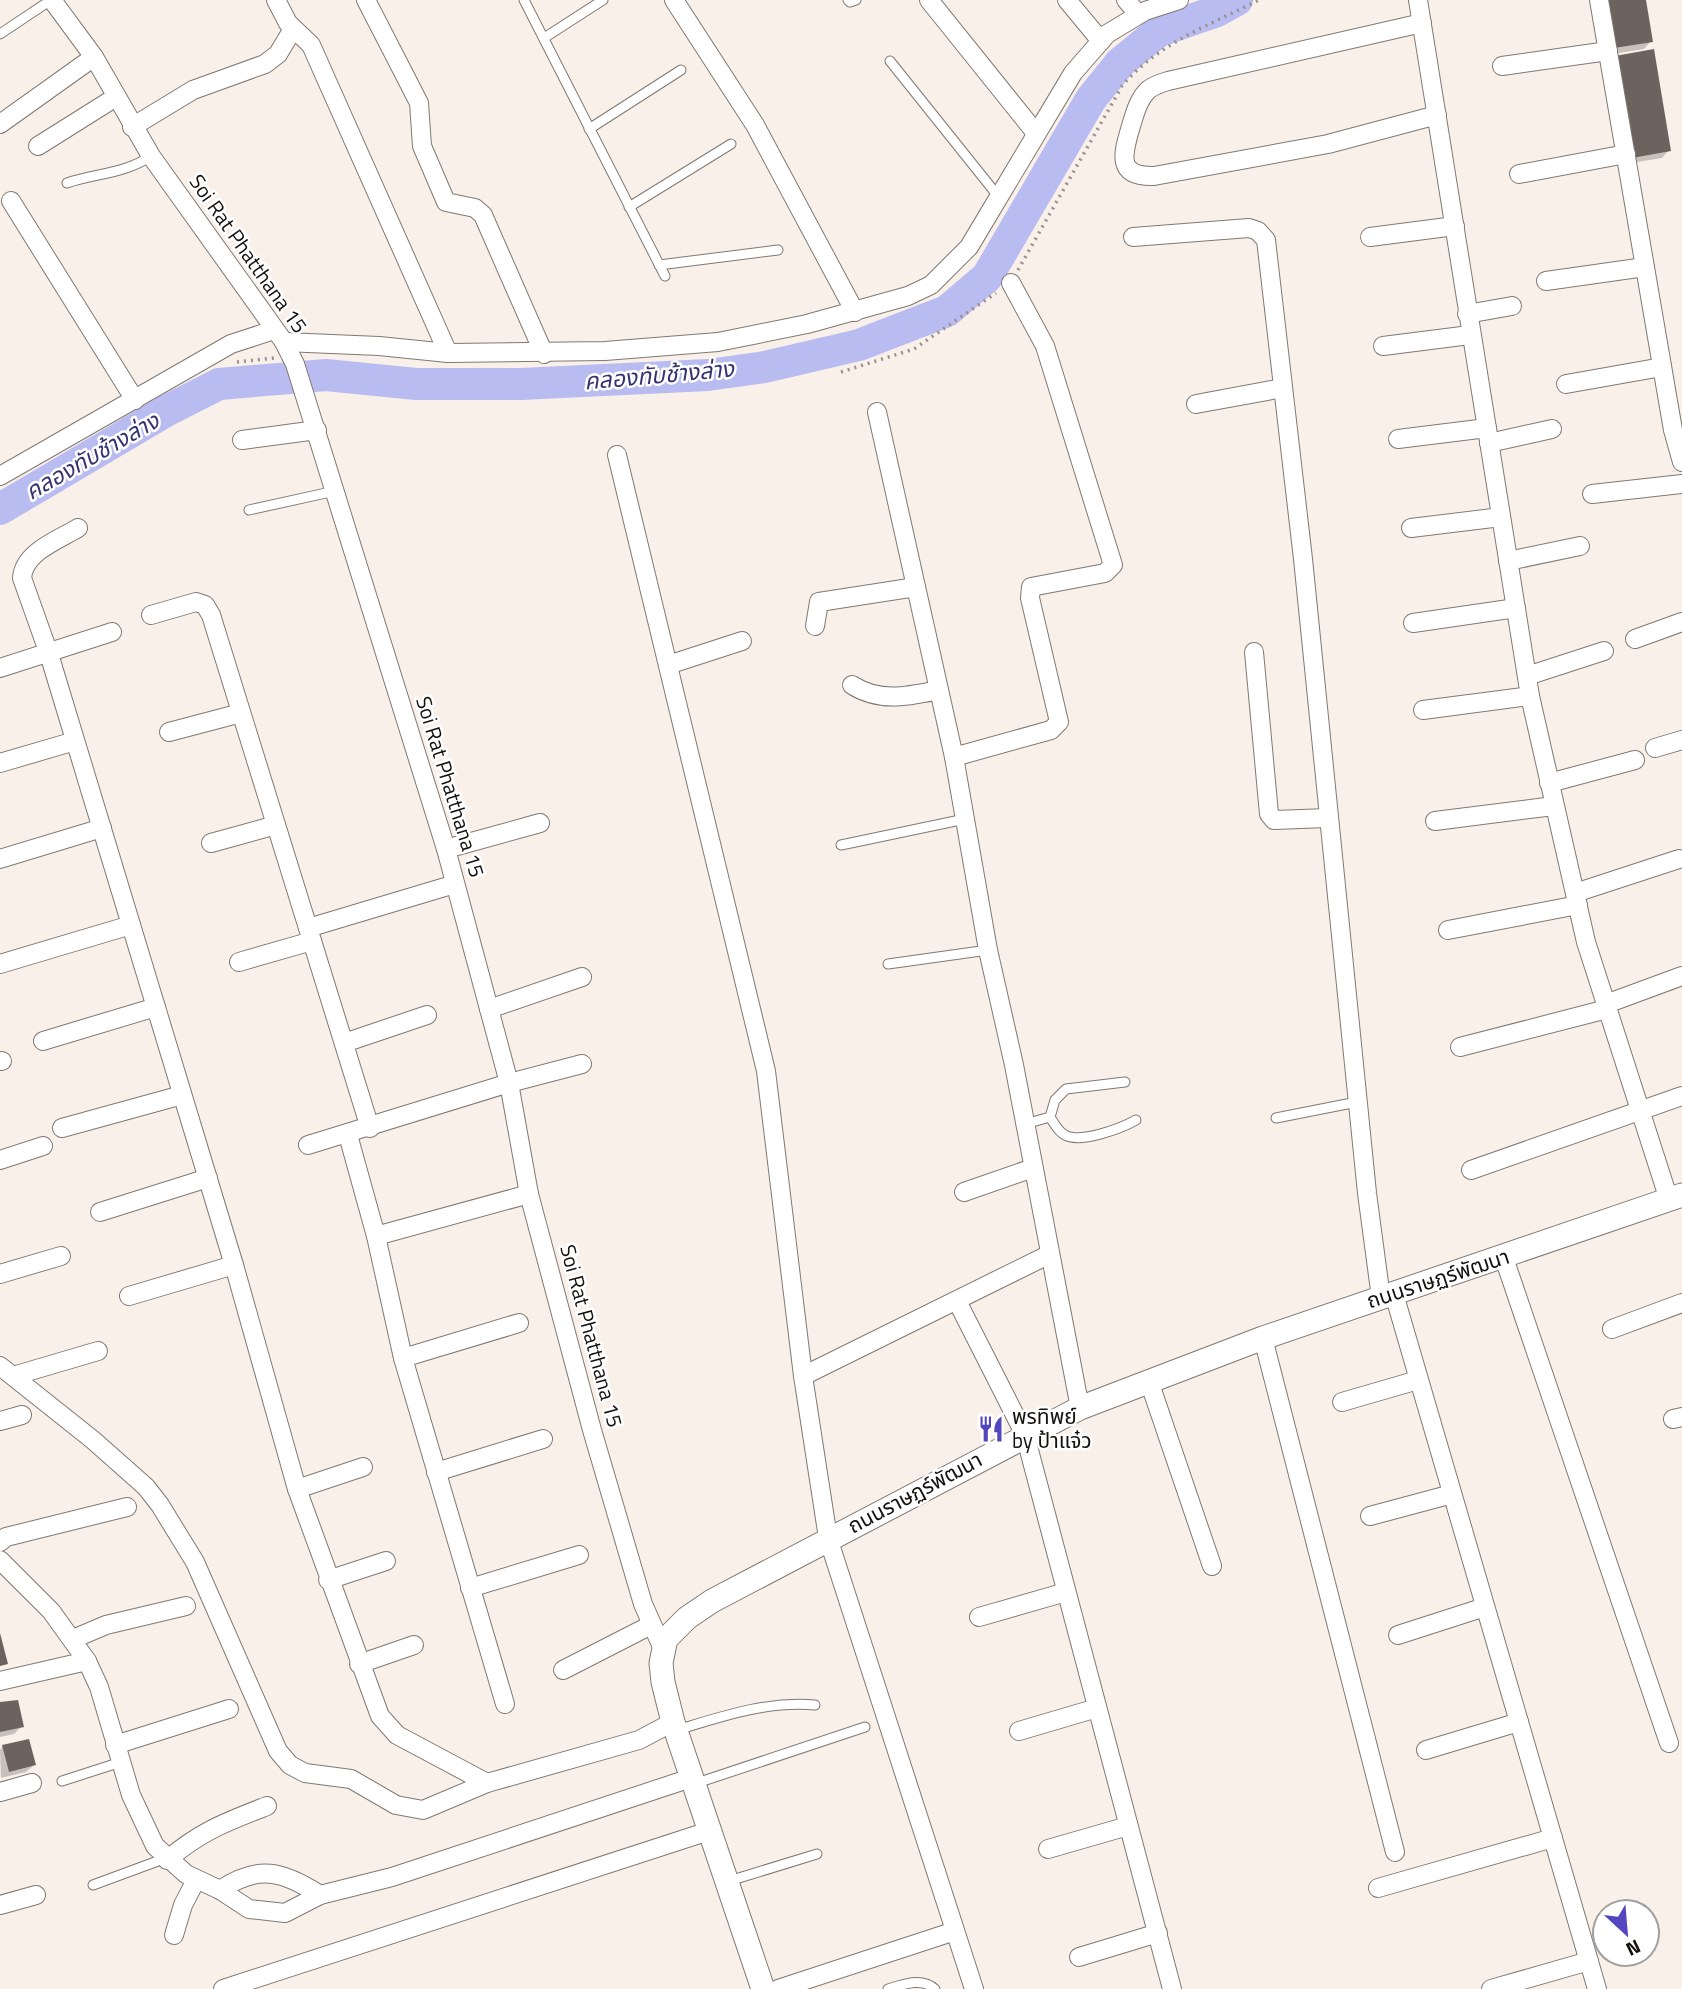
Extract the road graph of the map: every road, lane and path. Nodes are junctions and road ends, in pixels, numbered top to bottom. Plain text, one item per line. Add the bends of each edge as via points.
1 (52, 0) edge
2 (276, 0) edge
3 (366, 0) edge
4 (524, 0) edge
5 (603, 0) edge
6 (674, 0) edge
7 (848, 0) edge
8 (856, 0) edge
9 (929, 0) edge
10 (1067, 0) edge
11 (1126, 0) edge
12 (1179, 0) edge
13 (1259, 0) edge
14 (1418, 0) edge
15 (1599, 0) edge
16 (1138, 14) junction
17 (1422, 23) junction
18 (293, 29) junction
19 (0, 34) edge
20 (544, 38) junction
21 (1101, 41) junction
22 (1608, 51) junction
23 (94, 57) junction
24 (890, 61) dead end
25 (1502, 66) dead end
26 (681, 70) dead end
27 (116, 97) junction
28 (1437, 115) junction
29 (0, 124) edge
30 (132, 127) junction
31 (589, 130) junction
32 (1035, 132) junction
33 (731, 144) dead end
34 (38, 146) dead end
35 (1626, 154) junction
36 (151, 156) junction
37 (1519, 174) dead end
38 (67, 183) dead end
39 (998, 196) junction
40 (11, 201) dead end
41 (629, 207) junction
42 (1455, 226) junction
43 (1133, 237) dead end
44 (1370, 237) dead end
45 (778, 250) dead end
46 (659, 265) junction
47 (1645, 267) junction
48 (666, 276) dead end
49 (1546, 281) dead end
50 (1010, 283) junction
51 (1512, 306) dead end
52 (855, 312) junction
53 (1467, 314) junction
54 (1470, 335) junction
55 (1383, 346) dead end
56 (286, 348) junction
57 (448, 354) junction
58 (544, 354) junction
59 (226, 366) dead end
60 (1662, 367) junction
61 (841, 372) dead end
62 (1566, 384) dead end
63 (1283, 388) junction
64 (135, 400) junction
65 (1196, 404) dead end
66 (877, 412) dead end
67 (1552, 429) dead end
68 (317, 430) junction
69 (1488, 435) junction
70 (1398, 439) dead end
71 (242, 440) dead end
72 (617, 455) dead end
73 (1682, 462) edge
74 (0, 476) edge
75 (1682, 484) edge
76 (335, 491) junction
77 (1592, 494) dead end
78 (249, 510) dead end
79 (1501, 517) junction
80 (78, 528) dead end
81 (1411, 528) dead end
82 (1580, 546) dead end
83 (1508, 561) junction
84 (916, 587) junction
85 (1516, 608) junction
86 (151, 615) dead end
87 (1413, 622) dead end
88 (1682, 622) edge
89 (815, 626) dead end
90 (112, 632) dead end
91 (1635, 639) dead end
92 (742, 641) dead end
93 (1604, 651) dead end
94 (1254, 652) dead end
95 (49, 654) junction
96 (668, 666) junction
97 (0, 668) edge
98 (1527, 676) junction
99 (852, 685) dead end
100 (939, 690) junction
101 (1530, 696) junction
102 (1423, 710) dead end
103 (241, 713) junction
104 (169, 732) dead end
105 (1682, 740) edge
106 (75, 741) junction
107 (1655, 748) dead end
108 (954, 757) junction
109 (1635, 760) dead end
110 (0, 763) edge
111 (1549, 783) junction
112 (1554, 806) junction
113 (1328, 818) junction
114 (965, 819) junction
115 (1435, 821) dead end
116 (540, 823) dead end
117 (276, 825) junction
118 (102, 828) junction
119 (211, 843) dead end
120 (841, 845) dead end
121 (446, 849) junction
122 (0, 859) edge
123 (1679, 859) dead end
124 (455, 884) junction
125 (1576, 899) junction
126 (131, 925) junction
127 (1448, 930) dead end
128 (310, 935) junction
129 (988, 950) junction
130 (239, 962) dead end
131 (0, 964) edge
132 (888, 964) dead end
133 (1682, 976) edge
134 (582, 977) dead end
135 (1606, 1006) junction
136 (156, 1007) junction
137 (489, 1009) junction
138 (427, 1015) dead end
139 (43, 1041) dead end
140 (344, 1043) junction
141 (1460, 1047) dead end
142 (582, 1064) dead end
143 (1125, 1082) dead end
144 (509, 1083) junction
145 (182, 1095) junction
146 (1682, 1096) edge
147 (1357, 1102) junction
148 (1641, 1111) junction
149 (1050, 1118) junction
150 (1276, 1118) dead end
151 (1136, 1120) dead end
152 (1025, 1124) junction
153 (62, 1128) dead end
154 (370, 1128) junction
155 (348, 1135) junction
156 (308, 1145) dead end
157 (43, 1146) dead end
158 (0, 1160) edge
159 (1033, 1168) junction
160 (1471, 1170) dead end
161 (208, 1178) junction
162 (964, 1192) dead end
163 (528, 1194) junction
164 (1676, 1197) edge
165 (100, 1212) dead end
166 (376, 1236) junction
167 (1050, 1254) junction
168 (61, 1256) dead end
169 (1504, 1258) junction
170 (234, 1265) junction
171 (0, 1274) edge
172 (129, 1296) dead end
173 (1387, 1296) junction
174 (957, 1301) junction
175 (1682, 1303) edge
176 (519, 1323) dead end
177 (1612, 1329) dead end
178 (1263, 1338) junction
179 (98, 1351) dead end
180 (403, 1358) junction
181 (6, 1371) edge
182 (803, 1376) junction
183 (1418, 1380) junction
184 (1150, 1384) junction
185 (1342, 1402) dead end
186 (1080, 1408) junction
187 (22, 1415) dead end
188 (0, 1421) edge
189 (1025, 1435) junction
190 (543, 1439) dead end
191 (363, 1467) dead end
192 (436, 1472) junction
193 (296, 1489) junction
194 (1452, 1494) junction
195 (127, 1507) dead end
196 (1370, 1516) dead end
197 (828, 1538) junction
198 (0, 1542) edge
199 (579, 1555) dead end
200 (0, 1560) edge
201 (386, 1561) dead end
202 (1212, 1566) dead end
203 (328, 1580) junction
204 (470, 1588) junction
205 (1066, 1592) junction
206 (186, 1606) dead end
207 (1485, 1607) junction
208 (979, 1617) dead end
209 (651, 1625) junction
210 (1398, 1635) dead end
211 (73, 1639) junction
212 (414, 1645) dead end
213 (663, 1649) junction
214 (87, 1661) junction
215 (359, 1664) junction
216 (563, 1670) dead end
217 (0, 1681) edge
218 (505, 1704) dead end
219 (815, 1705) dead end
220 (229, 1709) dead end
221 (1097, 1709) junction
222 (1519, 1722) junction
223 (674, 1726) junction
224 (865, 1727) dead end
225 (1019, 1731) dead end
226 (1669, 1744) dead end
227 (115, 1745) junction
228 (1426, 1749) dead end
229 (121, 1762) junction
230 (62, 1781) dead end
231 (692, 1781) junction
232 (32, 1783) dead end
233 (487, 1783) junction
234 (0, 1792) edge
235 (267, 1806) dead end
236 (1128, 1826) junction
237 (709, 1831) junction
238 (1553, 1838) junction
239 (1048, 1849) dead end
240 (1395, 1852) dead end
241 (817, 1854) dead end
242 (167, 1859) junction
243 (196, 1880) junction
244 (727, 1882) junction
245 (93, 1885) dead end
246 (1378, 1888) dead end
247 (220, 1890) junction
248 (36, 1895) dead end
249 (320, 1895) junction
250 (0, 1905) edge
251 (955, 1931) junction
252 (1158, 1933) junction
253 (174, 1935) dead end
254 (1079, 1957) dead end
255 (1589, 1961) junction
256 (223, 1989) edge
257 (763, 1989) edge
258 (778, 1989) edge
259 (888, 1989) edge
260 (935, 1989) edge
261 (974, 1989) edge
262 (1172, 1989) edge
263 (1492, 1989) edge
264 (1597, 1989) edge

1 - 19 lane
1 - 23 street, Soi Rat Phatthana 15
2 - 18 street
3 - 58 street via 419,103 422,146 446,202 475,208 483,215
4 - 20 lane
5 - 20 lane
6 - 52 street via 755,125
7 - 8 lane
9 - 32 street
10 - 21 street
11 - 16 street
12 - 16 street
13 - 50 path via 1171,43 1140,64 1122,86
14 - 17 street
15 - 22 street
16 - 21 street
17 - 28 street
17 - 28 street via 1149,89 1139,102 1122,155 1128,169 1139,177 1154,176 1328,144
18 - 30 street via 278,54 265,64 193,90
18 - 57 street via 311,45
20 - 31 lane
21 - 32 street via 1073,73
22 - 25 street
22 - 35 street
23 - 27 street, Soi Rat Phatthana 15
23 - 29 street
24 - 39 lane
26 - 31 lane
27 - 30 street, Soi Rat Phatthana 15
27 - 34 street
28 - 42 street
30 - 36 street, Soi Rat Phatthana 15
31 - 41 lane
32 - 39 street
33 - 41 lane
35 - 37 street
35 - 47 street
36 - 38 lane via 119,173 90,175
36 - 56 street, Soi Rat Phatthana 15
39 - 52 street via 970,247 931,285
40 - 64 street
41 - 46 lane
42 - 44 street
42 - 53 street
43 - 63 street via 1258,231 1266,240
45 - 46 lane
46 - 48 lane
47 - 49 street
47 - 60 street
50 - 61 path via 914,349
50 - 108 street via 1045,346 1113,565 1105,573 1031,587 1059,722 1051,730
51 - 53 street
52 - 58 street via 718,342
53 - 54 street
54 - 55 street
54 - 69 street
56 - 57 street via 379,346
56 - 59 path
56 - 64 street via 230,344
56 - 68 street, Soi Rat Phatthana 15
57 - 58 street
60 - 62 street
60 - 73 street
63 - 65 street
63 - 113 street
64 - 74 street
66 - 84 street
67 - 69 street
68 - 71 street
68 - 76 street, Soi Rat Phatthana 15
69 - 70 street
69 - 79 street
72 - 96 street
75 - 77 street
76 - 78 lane
76 - 121 street, Soi Rat Phatthana 15
79 - 81 street
79 - 83 street
80 - 95 street via 28,558 23,568 27,595
82 - 83 street
83 - 85 street
84 - 89 street via 819,602
84 - 100 street
85 - 87 street
85 - 98 street
86 - 103 street via 196,602 205,605
88 - 91 street
90 - 95 street
92 - 96 street
93 - 98 street
94 - 113 street via 1269,814 1284,821
95 - 97 street
95 - 106 street
96 - 182 street via 766,1071
98 - 101 street
99 - 100 street via 865,694 882,697
100 - 108 street
101 - 102 street
101 - 111 street
103 - 104 street
103 - 117 street
105 - 107 street
106 - 110 street
106 - 118 street
108 - 114 street
109 - 111 street
111 - 112 street
112 - 115 street
112 - 125 street
113 - 147 street
114 - 120 lane
114 - 129 street
116 - 121 street
117 - 119 street
117 - 128 street
118 - 122 street
118 - 126 street
121 - 124 street, Soi Rat Phatthana 15
123 - 125 street
124 - 128 street
124 - 137 street, Soi Rat Phatthana 15
125 - 127 street
125 - 135 street
126 - 131 street
126 - 136 street
128 - 130 street
128 - 140 street
129 - 132 lane
129 - 152 street
133 - 135 street
134 - 137 street
135 - 141 street
135 - 148 street
136 - 139 street
136 - 145 street
137 - 144 street, Soi Rat Phatthana 15
138 - 140 street
140 - 154 street
142 - 144 street
143 - 149 lane via 1066,1089 1055,1100
144 - 154 street
144 - 163 street, Soi Rat Phatthana 15
145 - 153 street
145 - 161 street
146 - 148 street
147 - 150 lane
147 - 173 street
148 - 160 street
148 - 164 street
149 - 151 lane via 1065,1136 1075,1139 1121,1129
149 - 152 lane
152 - 159 street
154 - 155 street
155 - 156 street
155 - 166 street
157 - 158 street
159 - 162 street
159 - 167 street
161 - 165 street
161 - 170 street
163 - 166 street
163 - 209 street, Soi Rat Phatthana 15 via 624,1546
164 - 169 street, ถนนราษฏร์พัฒนา
166 - 180 street
167 - 174 street
167 - 186 street
168 - 171 street
169 - 173 street, ถนนราษฏร์พัฒนา
169 - 226 street
170 - 172 street
170 - 193 street
173 - 178 street, ถนนราษฏร์พัฒนา
173 - 183 street
174 - 182 street
174 - 189 street
175 - 177 street
176 - 180 street
178 - 184 street, ถนนราษฏร์พัฒนา
178 - 240 street
179 - 181 street
180 - 192 street
181 - 233 street via 93,1440 160,1505 195,1562 278,1751 290,1765 305,1773 351,1779 407,1809 441,1805
182 - 197 street
183 - 185 street
183 - 194 street
184 - 186 street, ถนนราษฏร์พัฒนา
184 - 202 street
186 - 189 street, ถนนราษฏร์พัฒนา
187 - 188 street
189 - 197 street, ถนนราษฏร์พัฒนา
189 - 205 street
190 - 192 street
191 - 193 street
192 - 204 street
193 - 203 street
194 - 196 street
194 - 207 street
195 - 198 street
197 - 213 street, ถนนราษฏร์พัฒนา via 712,1601 673,1629
197 - 251 street
199 - 204 street
200 - 211 street
201 - 203 street
203 - 215 street
204 - 218 street
205 - 208 street
205 - 221 street
206 - 211 street via 106,1625
207 - 210 street
207 - 222 street
209 - 213 street, Soi Rat Phatthana 15
209 - 216 street
211 - 214 street
212 - 215 street
213 - 223 street via 663,1682
214 - 217 street
214 - 227 street
215 - 233 street via 388,1729
219 - 223 lane via 784,1704
220 - 227 street
221 - 225 street
221 - 236 street
222 - 228 street
222 - 238 street
223 - 231 street
223 - 233 street
224 - 231 lane
227 - 229 street
229 - 230 lane
229 - 242 street via 144,1826
231 - 237 street
231 - 249 street via 392,1877
232 - 234 street
235 - 242 street via 201,1833
236 - 239 street
236 - 252 street
237 - 244 street
237 - 256 street
238 - 246 street
238 - 255 street
241 - 244 lane
242 - 243 street
242 - 245 lane
243 - 247 street
243 - 253 street
244 - 257 street
247 - 249 street via 251,1873 288,1876
247 - 249 street via 249,1909 285,1913
248 - 250 street
251 - 258 street
251 - 261 street
252 - 254 street
252 - 262 street
255 - 263 street
255 - 264 street
259 - 260 lane via 912,1982

